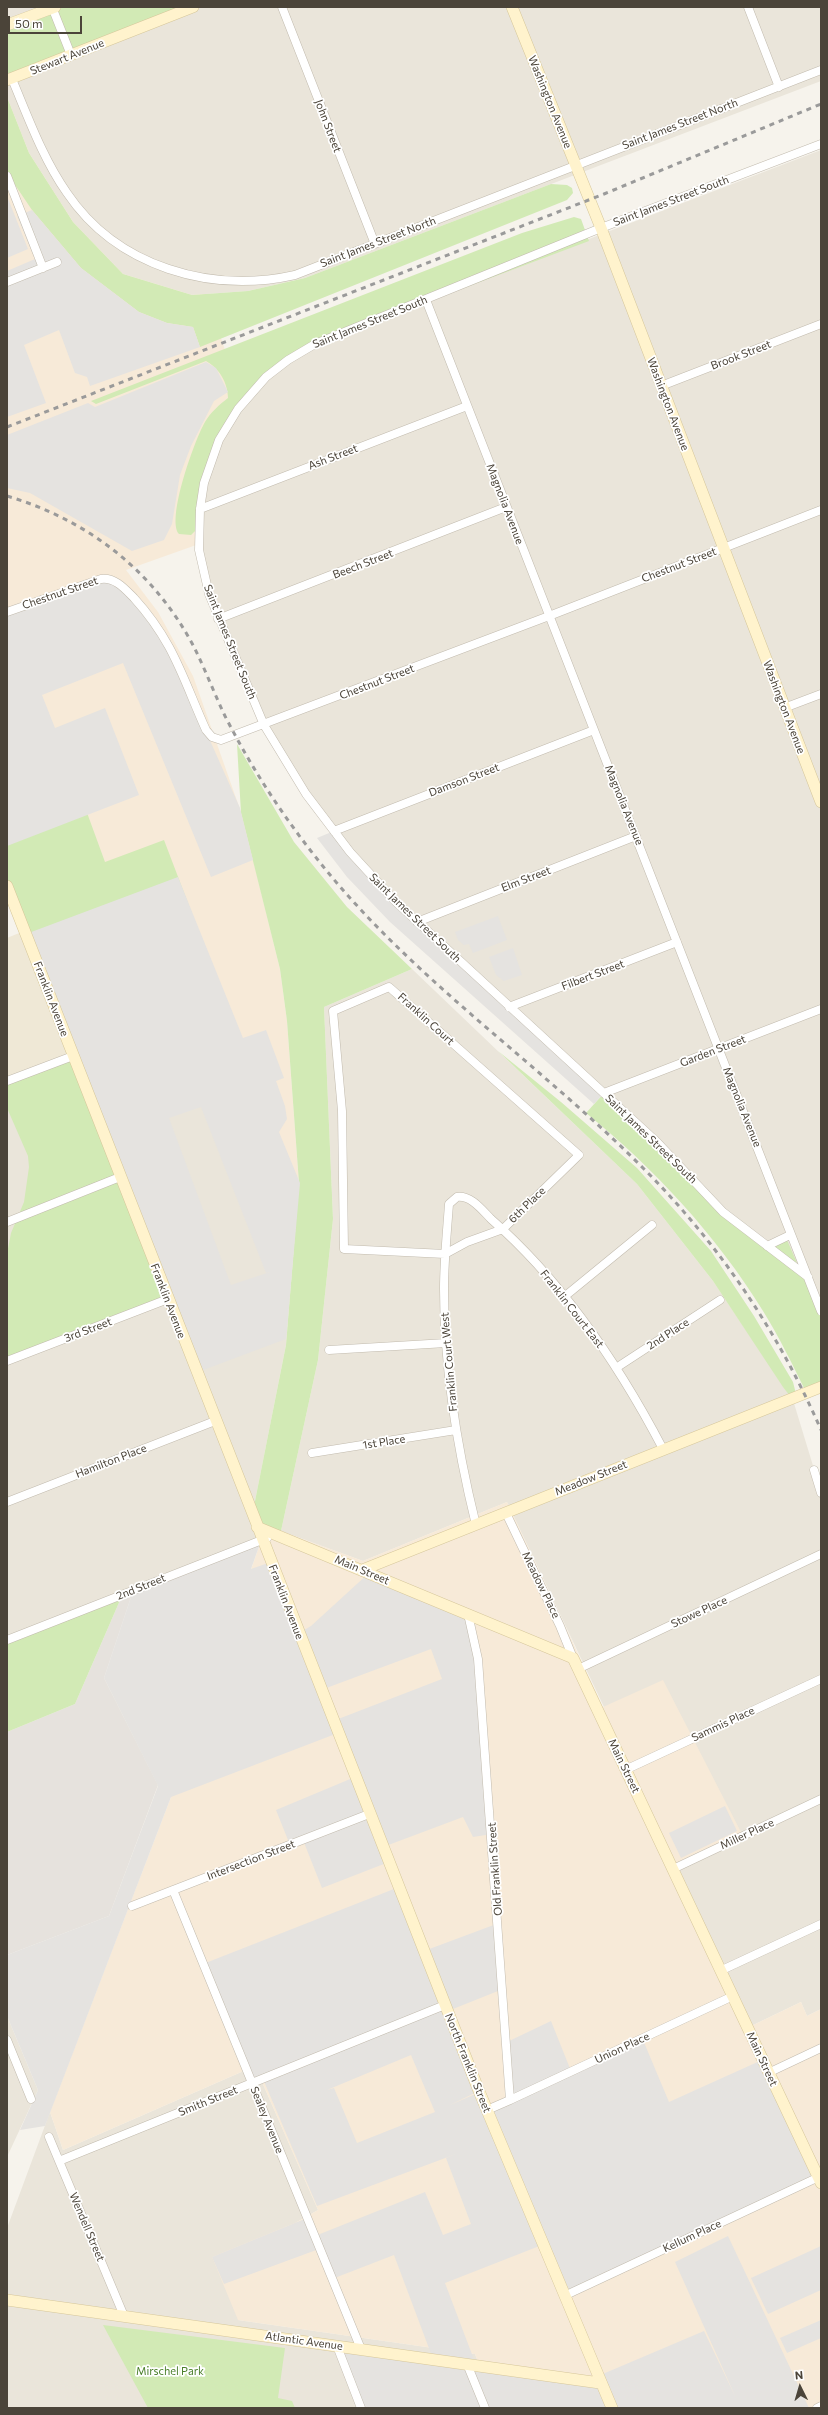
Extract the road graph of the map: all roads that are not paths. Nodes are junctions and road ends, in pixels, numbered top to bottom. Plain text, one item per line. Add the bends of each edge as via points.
1 (53, 7) edge
2 (193, 7) edge
3 (282, 7) edge
4 (512, 7) edge
5 (748, 7) edge
6 (7, 25) edge
7 (71, 55) junction
8 (821, 70) edge
9 (9, 80) edge
10 (778, 87) junction
11 (821, 144) edge
12 (575, 165) junction
13 (7, 176) edge
14 (601, 228) junction
15 (375, 244) junction
16 (57, 262) dead end
17 (42, 268) junction
18 (7, 282) edge
19 (426, 300) junction
20 (821, 324) edge
21 (661, 386) junction
22 (467, 406) junction
23 (506, 507) junction
24 (200, 509) junction
25 (821, 510) edge
26 (722, 548) junction
27 (7, 612) edge
28 (549, 616) junction
29 (218, 619) junction
30 (821, 694) edge
31 (784, 708) junction
32 (264, 725) junction
33 (594, 730) junction
34 (821, 802) edge
35 (334, 831) junction
36 (636, 836) junction
37 (7, 886) edge
38 (417, 922) junction
39 (677, 942) junction
40 (509, 1007) junction
41 (821, 1008) edge
42 (719, 1049) junction
43 (73, 1056) junction
44 (7, 1081) edge
45 (604, 1093) junction
46 (579, 1155) joint
47 (120, 1177) junction
48 (454, 1199) joint
49 (7, 1222) edge
50 (652, 1225) dead end
51 (503, 1229) junction
52 (790, 1235) junction
53 (767, 1246) junction
54 (445, 1254) junction
55 (808, 1277) junction
56 (564, 1298) junction
57 (168, 1299) junction
58 (720, 1300) dead end
59 (821, 1311) edge
60 (446, 1343) junction
61 (329, 1350) dead end
62 (7, 1361) edge
63 (616, 1368) junction
64 (821, 1387) edge
65 (215, 1421) junction
66 (456, 1430) junction
67 (663, 1449) junction
68 (312, 1453) dead end
69 (814, 1470) dead end
70 (821, 1493) edge
71 (7, 1502) edge
72 (506, 1513) junction
73 (476, 1525) junction
74 (257, 1527) junction
75 (275, 1534) junction
76 (262, 1540) junction
77 (821, 1554) edge
78 (362, 1570) junction
79 (468, 1614) junction
80 (7, 1640) edge
81 (573, 1658) junction
82 (578, 1669) junction
83 (821, 1679) edge
84 (331, 1715) joint
85 (625, 1770) junction
86 (821, 1799) edge
87 (369, 1814) junction
88 (673, 1869) junction
89 (173, 1890) junction
90 (132, 1906) dead end
91 (821, 1924) edge
92 (722, 1970) junction
93 (733, 1996) junction
94 (445, 2005) junction
95 (7, 2040) edge
96 (821, 2048) edge
97 (768, 2073) junction
98 (252, 2083) junction
99 (31, 2099) dead end
100 (510, 2100) junction
101 (487, 2110) junction
102 (49, 2137) dead end
103 (59, 2161) junction
104 (820, 2179) edge
105 (564, 2296) junction
106 (7, 2300) edge
107 (124, 2316) junction
108 (337, 2346) junction
109 (361, 2349) junction
110 (467, 2364) junction
111 (600, 2383) junction
112 (821, 2406) edge
113 (361, 2408) edge
114 (485, 2408) edge
115 (612, 2408) edge
116 (817, 2408) edge

1 - 6 main road
1 - 7 street
2 - 7 main road, Stewart Avenue
3 - 15 street, John Street
4 - 12 main road, Washington Avenue
5 - 10 street
7 - 9 main road, Stewart Avenue
8 - 10 street, Saint James Street North
9 - 15 street, Saint James Street North via 50,167 67,194 88,219 111,239 146,261 200,278 250,282 295,274
10 - 12 street, Saint James Street North
11 - 14 street, Saint James Street South
12 - 14 main road, Washington Avenue
12 - 15 street, Saint James Street North
13 - 17 street
14 - 19 street, Saint James Street South
14 - 21 main road, Washington Avenue
16 - 17 street
17 - 18 street
19 - 22 street, Magnolia Avenue
19 - 24 street, Saint James Street South via 314,344 266,377 240,406 219,440 204,483
20 - 21 street, Brook Street
21 - 26 main road, Washington Avenue
22 - 23 street, Magnolia Avenue
22 - 24 street, Ash Street
23 - 28 street, Magnolia Avenue
23 - 29 street, Beech Street
24 - 29 street, Saint James Street South via 198,528 201,568
25 - 26 street, Chestnut Street
26 - 28 street, Chestnut Street
26 - 31 main road, Washington Avenue
27 - 32 street, Chestnut Street via 101,579 114,581 139,604 164,637 180,666 208,734 224,740
28 - 32 street, Chestnut Street
28 - 33 street, Magnolia Avenue
29 - 32 street, Saint James Street South
30 - 31 street
31 - 34 main road, Washington Avenue
32 - 35 street, Saint James Street South via 292,773
33 - 35 street, Damson Street
33 - 36 street, Magnolia Avenue
35 - 38 street, Saint James Street South via 372,877
36 - 38 street, Elm Street
36 - 39 street, Magnolia Avenue
37 - 43 main road, Franklin Avenue
38 - 40 street, Saint James Street South
39 - 40 street, Filbert Street
39 - 42 street, Magnolia Avenue
40 - 45 street, Saint James Street South
41 - 42 street, Garden Street
42 - 45 street, Garden Street
42 - 52 street, Magnolia Avenue
43 - 44 street
43 - 47 main road, Franklin Avenue
45 - 53 street, Saint James Street South via 657,1142 723,1212
46 - 51 street, 6th Place
46 - 54 street, Franklin Court via 389,987 333,1011 342,1111 344,1249
47 - 49 street
47 - 57 main road, Franklin Avenue
48 - 51 street, Franklin Court East via 463,1196 468,1198
48 - 54 street, Franklin Court West via 449,1204
50 - 56 street
51 - 54 street, 6th Place via 467,1242
51 - 56 street, Franklin Court East
52 - 53 street
52 - 55 street, Magnolia Avenue
53 - 55 street, Saint James Street South
54 - 60 street, Franklin Court West
55 - 59 street, Magnolia Avenue
56 - 63 street, Franklin Court East
57 - 62 street, 3rd Street
57 - 65 main road, Franklin Avenue
58 - 63 street, 2nd Place
60 - 61 street
60 - 66 street, Franklin Court West
63 - 67 street, Franklin Court East via 645,1413
64 - 67 main road, Meadow Street
65 - 71 street, Hamilton Place
65 - 74 main road, Franklin Avenue
66 - 68 street, 1st Place
66 - 73 street, Franklin Court West
67 - 72 main road, Meadow Street
69 - 70 street
72 - 73 main road, Meadow Street
72 - 81 street, Meadow Place
73 - 78 main road, Meadow Street
74 - 75 main road, Main Street
74 - 76 main road, Franklin Avenue
75 - 76 street, 2nd Street
75 - 78 main road, Main Street
76 - 80 street, 2nd Street
76 - 84 main road, Franklin Avenue
77 - 82 street, Stowe Place
78 - 79 main road, Main Street
79 - 81 main road, Main Street
79 - 100 street, Old Franklin Street via 478,1659
81 - 82 main road, Main Street
82 - 85 main road, Main Street
83 - 85 street, Sammis Place
84 - 87 main road, North Franklin Street
85 - 88 main road, Main Street
86 - 88 street, Miller Place
87 - 89 street, Intersection Street
87 - 94 main road, North Franklin Street
88 - 92 main road, Main Street
89 - 90 street, Intersection Street
89 - 98 street, Sealey Avenue
91 - 92 street
92 - 93 main road, Main Street
93 - 97 main road, Main Street
93 - 100 street, Union Place
94 - 98 street, Smith Street
94 - 101 main road, North Franklin Street
95 - 99 street
96 - 97 street
97 - 104 main road, Main Street
98 - 103 street, Smith Street
98 - 109 street, Sealey Avenue
100 - 101 street
101 - 105 main road, North Franklin Street
102 - 103 street, Wendell Street
103 - 107 street, Wendell Street
104 - 105 street, Kellum Place
105 - 111 main road, North Franklin Street
106 - 107 main road, Atlantic Avenue
107 - 108 main road, Atlantic Avenue
108 - 109 main road, Atlantic Avenue
108 - 113 street
109 - 110 main road, Atlantic Avenue
110 - 111 main road, Atlantic Avenue
110 - 114 street
111 - 115 main road, North Franklin Street
112 - 116 street

